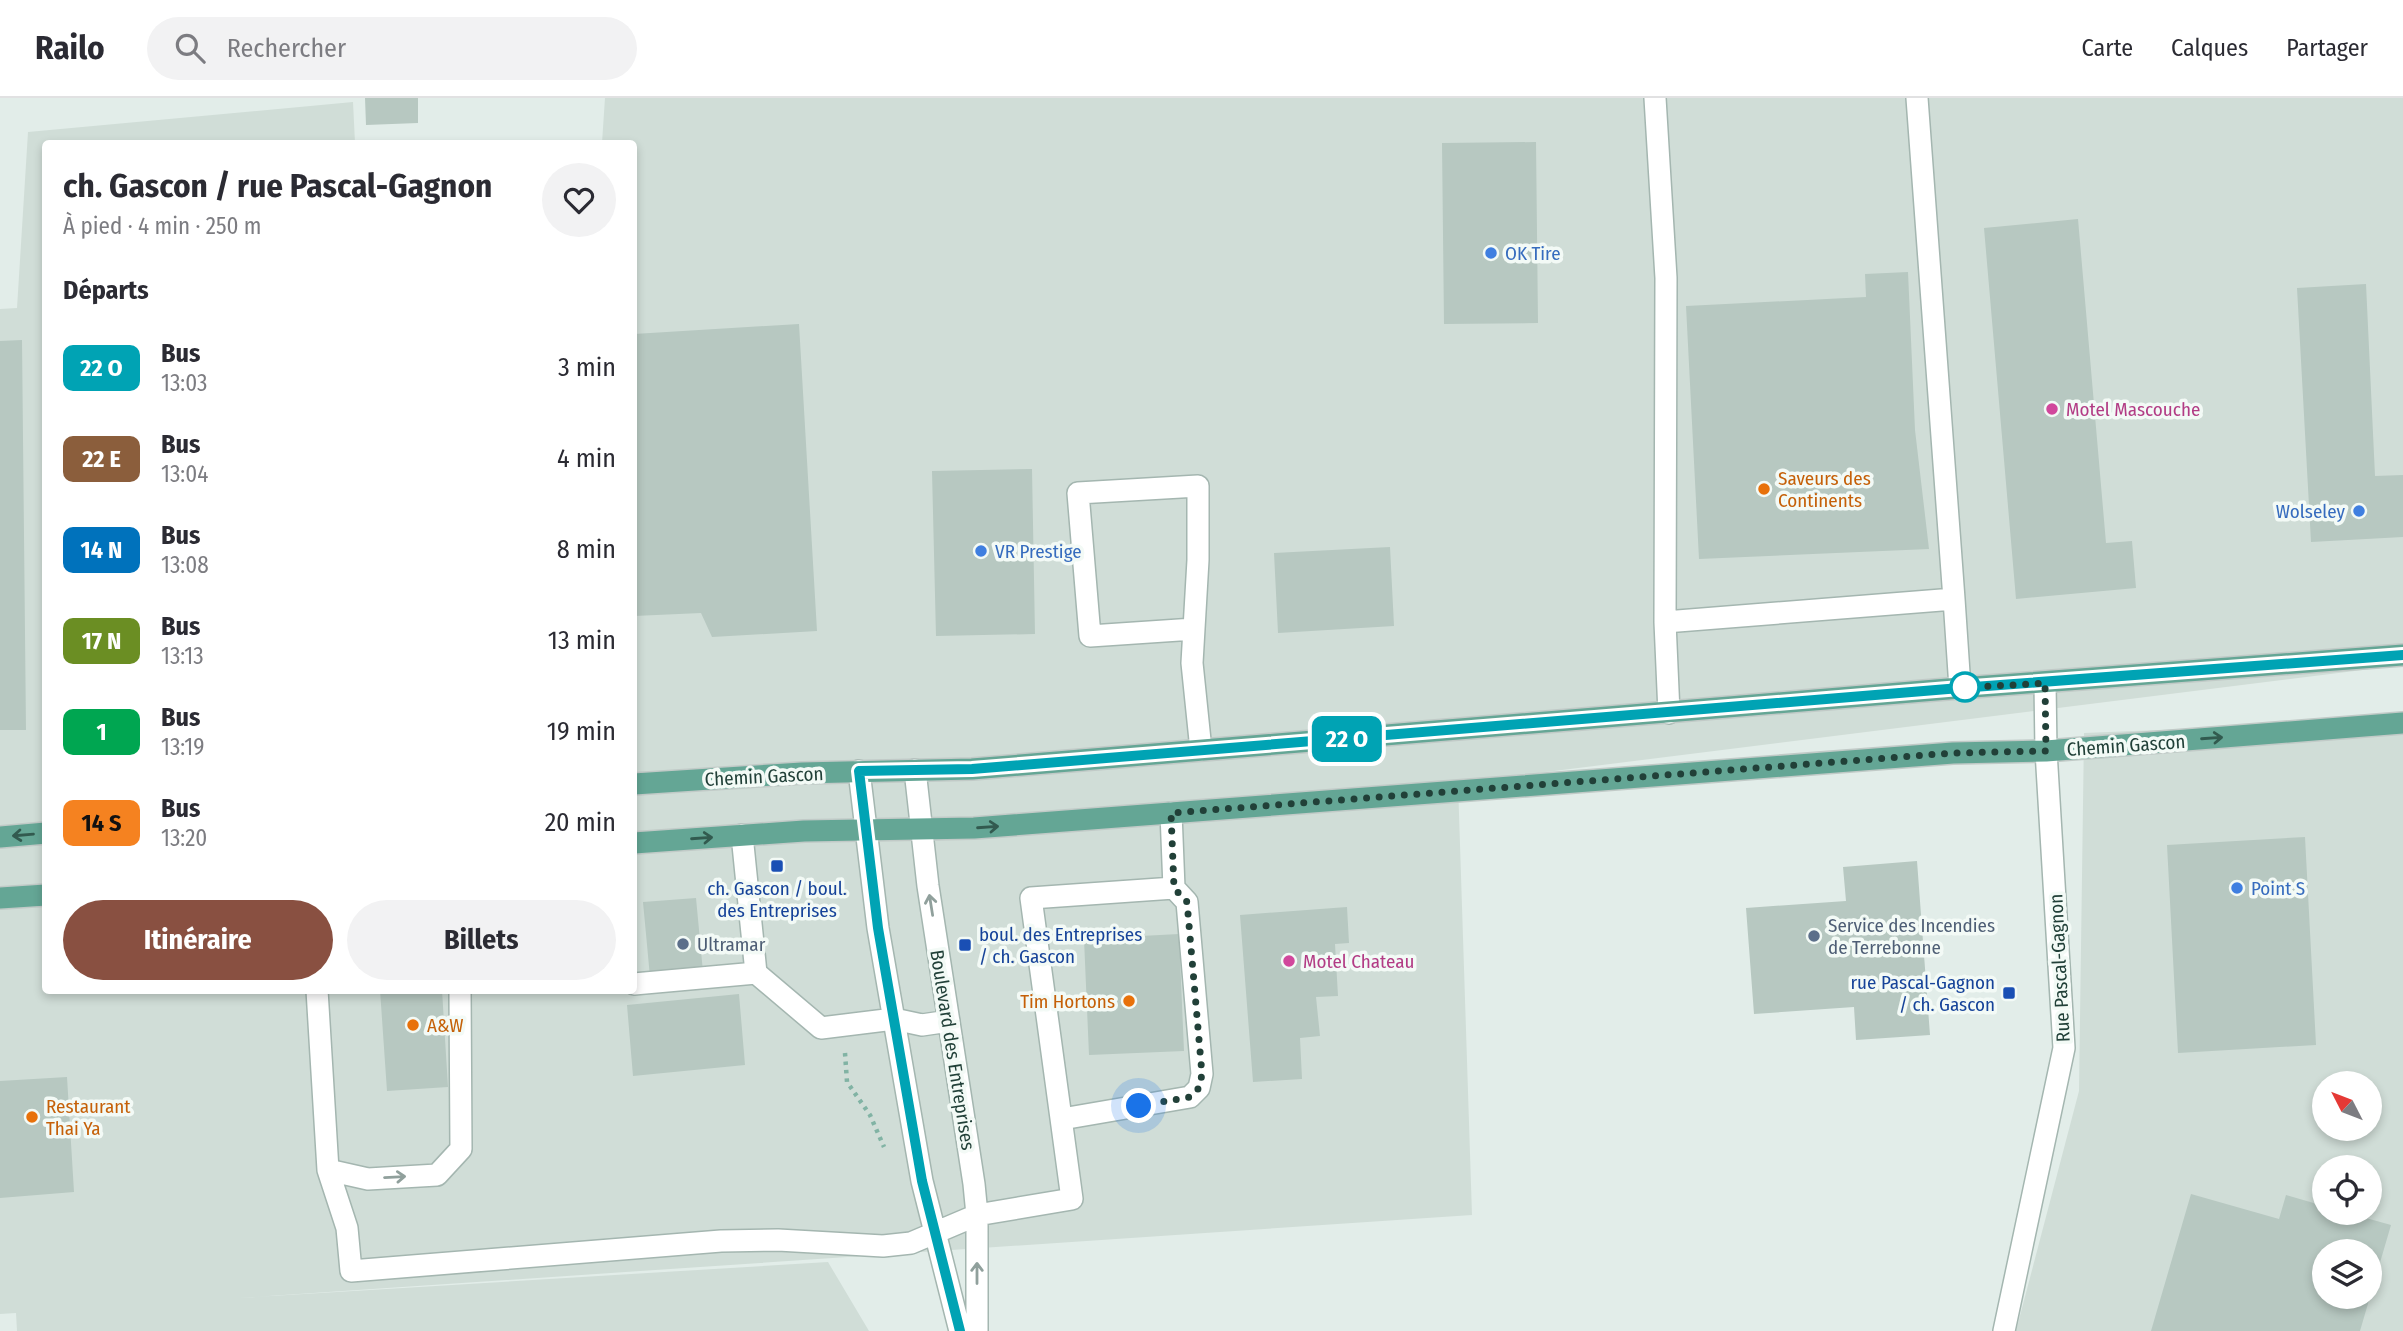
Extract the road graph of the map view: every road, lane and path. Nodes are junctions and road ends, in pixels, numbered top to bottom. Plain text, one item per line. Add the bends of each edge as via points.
1 (1655, 98) edge
2 (1917, 98) edge
3 (1954, 599) junction
4 (1665, 622) junction
5 (1194, 629) junction
6 (2403, 655) edge
7 (2045, 683) junction
8 (1960, 688) junction
9 (1669, 713) junction
10 (2403, 723) edge
11 (1201, 750) junction
12 (2046, 751) junction
13 (915, 770) junction
14 (859, 771) junction
15 (637, 784) edge
16 (1171, 813) junction
17 (920, 830) junction
18 (865, 831) junction
19 (42, 833) edge
20 (742, 835) junction
21 (0, 837) edge
22 (637, 843) edge
23 (1174, 888) junction
24 (42, 895) edge
25 (0, 898) edge
26 (756, 973) junction
27 (637, 984) edge
28 (317, 994) edge
29 (460, 994) edge
30 (894, 1019) junction
31 (949, 1021) junction
32 (1062, 1119) junction
33 (328, 1170) junction
34 (977, 1215) junction
35 (934, 1232) junction
36 (960, 1331) edge
37 (977, 1331) edge
38 (2004, 1331) edge

1 - 4 street via 1666,278
2 - 3 street
3 - 4 street
3 - 8 street
4 - 9 street
5 - 5 street via 1198,485 1078,493 1090,636
5 - 11 street via 1192,663
6 - 7 main road, Chemin Gascon
7 - 8 main road, Chemin Gascon
7 - 12 street, Rue Pascal-Gagnon
8 - 9 main road, Chemin Gascon
9 - 11 main road, Chemin Gascon
12 -> 10 main road, Chemin Gascon
11 - 13 main road, Chemin Gascon
12 - 16 main road, Chemin Gascon via 1953,753
12 - 38 street, Rue Pascal-Gagnon via 2064,1048
13 - 14 main road, Chemin Gascon
13 - 17 street, Boulevard des Entreprises
14 - 15 main road, Chemin Gascon
14 - 18 street
17 -> 16 main road, Chemin Gascon
16 - 23 street
17 - 18 main road, Chemin Gascon
31 -> 17 street, Boulevard des Entreprises
18 - 20 main road, Chemin Gascon
18 - 30 street
19 -> 21 main road
22 -> 20 main road, Chemin Gascon
20 - 26 street
23 - 32 street via 1187,902 1202,1074 1199,1088 1190,1097
23 - 32 street via 1031,898
24 - 25 main road
26 - 27 street
26 - 30 street via 821,1028
28 - 33 street
33 -> 29 street via 368,1179 437,1175 461,1149
30 - 31 street via 922,1025
30 - 35 street
31 - 34 street, Boulevard des Entreprises
32 - 34 street via 1072,1199
33 - 35 street via 347,1228 352,1271 721,1241 900,1245
34 - 35 street
37 -> 34 street, Boulevard des Entreprises
35 - 36 street

